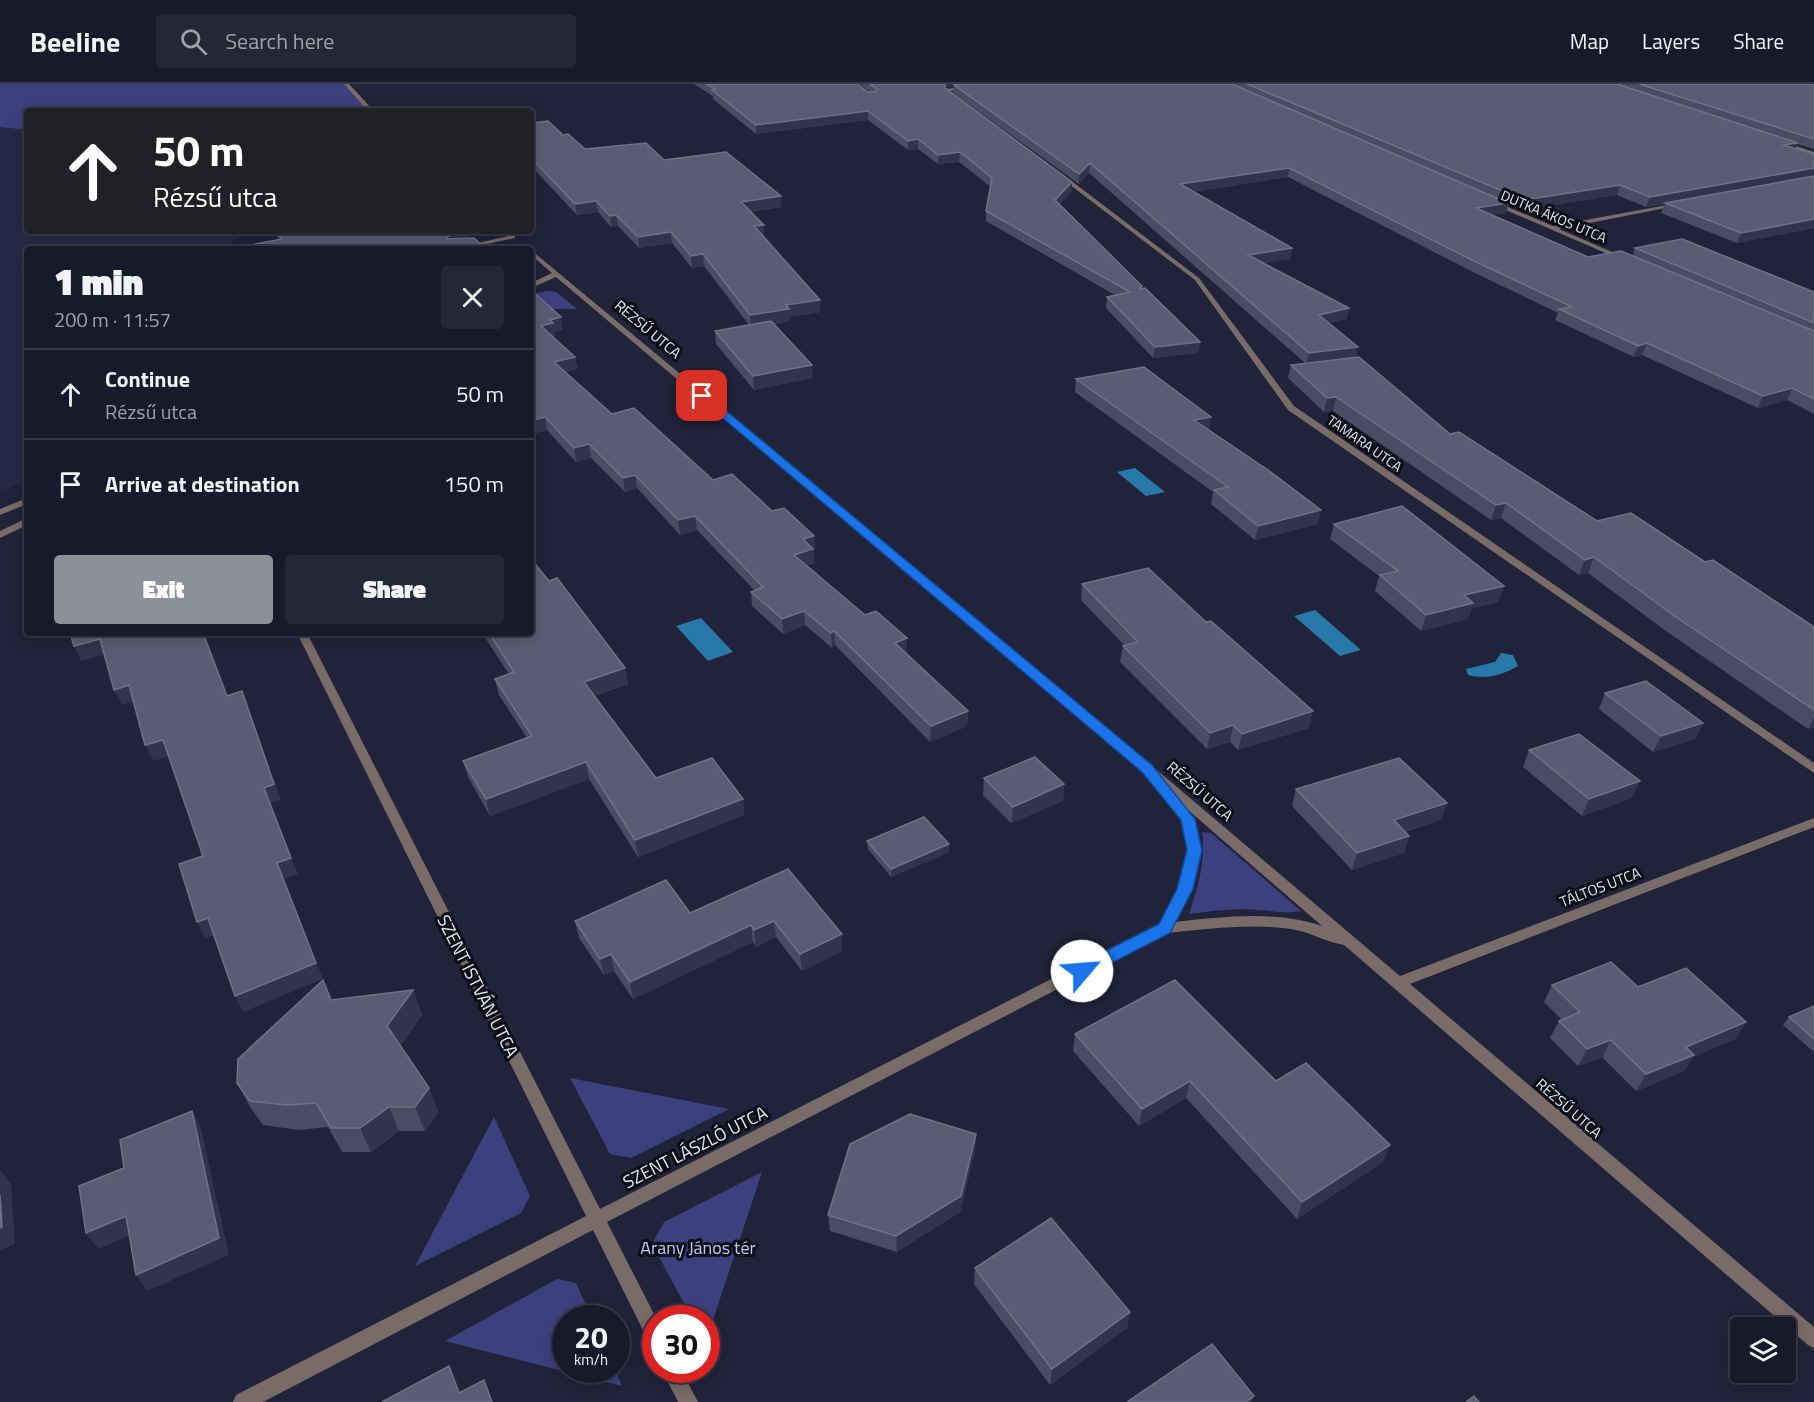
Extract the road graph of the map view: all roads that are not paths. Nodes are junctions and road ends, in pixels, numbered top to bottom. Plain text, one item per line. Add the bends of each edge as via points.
1 (346, 84) edge
2 (998, 84) edge
3 (368, 108) edge
4 (968, 109) edge
5 (1768, 139) edge
6 (1814, 154) edge
7 (1054, 171) edge
8 (1487, 200) edge
9 (1689, 203) edge
10 (1552, 228) junction
11 (510, 234) edge
12 (513, 237) junction
13 (520, 243) dead end
14 (469, 246) edge
15 (534, 255) edge
16 (1629, 261) edge
17 (557, 274) junction
18 (534, 285) edge
19 (24, 502) edge
20 (0, 512) edge
21 (24, 523) edge
22 (0, 535) edge
23 (303, 636) edge
24 (1147, 768) junction
25 (1814, 769) edge
26 (1814, 822) edge
27 (1164, 928) junction
28 (1351, 943) junction
29 (1397, 983) junction
30 (594, 1219) junction
31 (642, 1311) edge
32 (1814, 1339) edge
33 (678, 1383) edge
34 (243, 1402) edge
35 (688, 1402) edge

1 - 3 street
2 - 4 street via 948,90
5 - 6 street
7 - 25 street, TAMARA UTCA via 1197,279 1291,408
8 - 10 street, DUTKA ÁKOS UTCA
9 - 10 street
10 - 16 street, DUTKA ÁKOS UTCA
11 - 12 street
12 - 13 street
12 - 14 street
15 - 17 street, RÉZSŰ UTCA
17 - 18 street
17 - 24 street, RÉZSŰ UTCA
19 - 20 street
21 - 22 street
23 - 30 street, SZENT ISTVÁN UTCA
24 - 27 street via 1188,819 1194,850 1185,889
24 - 28 street, RÉZSŰ UTCA
26 - 29 street, TÁLTOS UTCA
27 - 28 street, SZENT LÁSZLÓ UTCA via 1224,922 1284,924 1307,927
27 - 30 street, SZENT LÁSZLÓ UTCA
28 - 29 street, RÉZSŰ UTCA
29 - 32 street, RÉZSŰ UTCA
30 - 31 street, SZENT ISTVÁN UTCA
30 - 34 street, SZENT LÁSZLÓ UTCA
33 - 35 street

